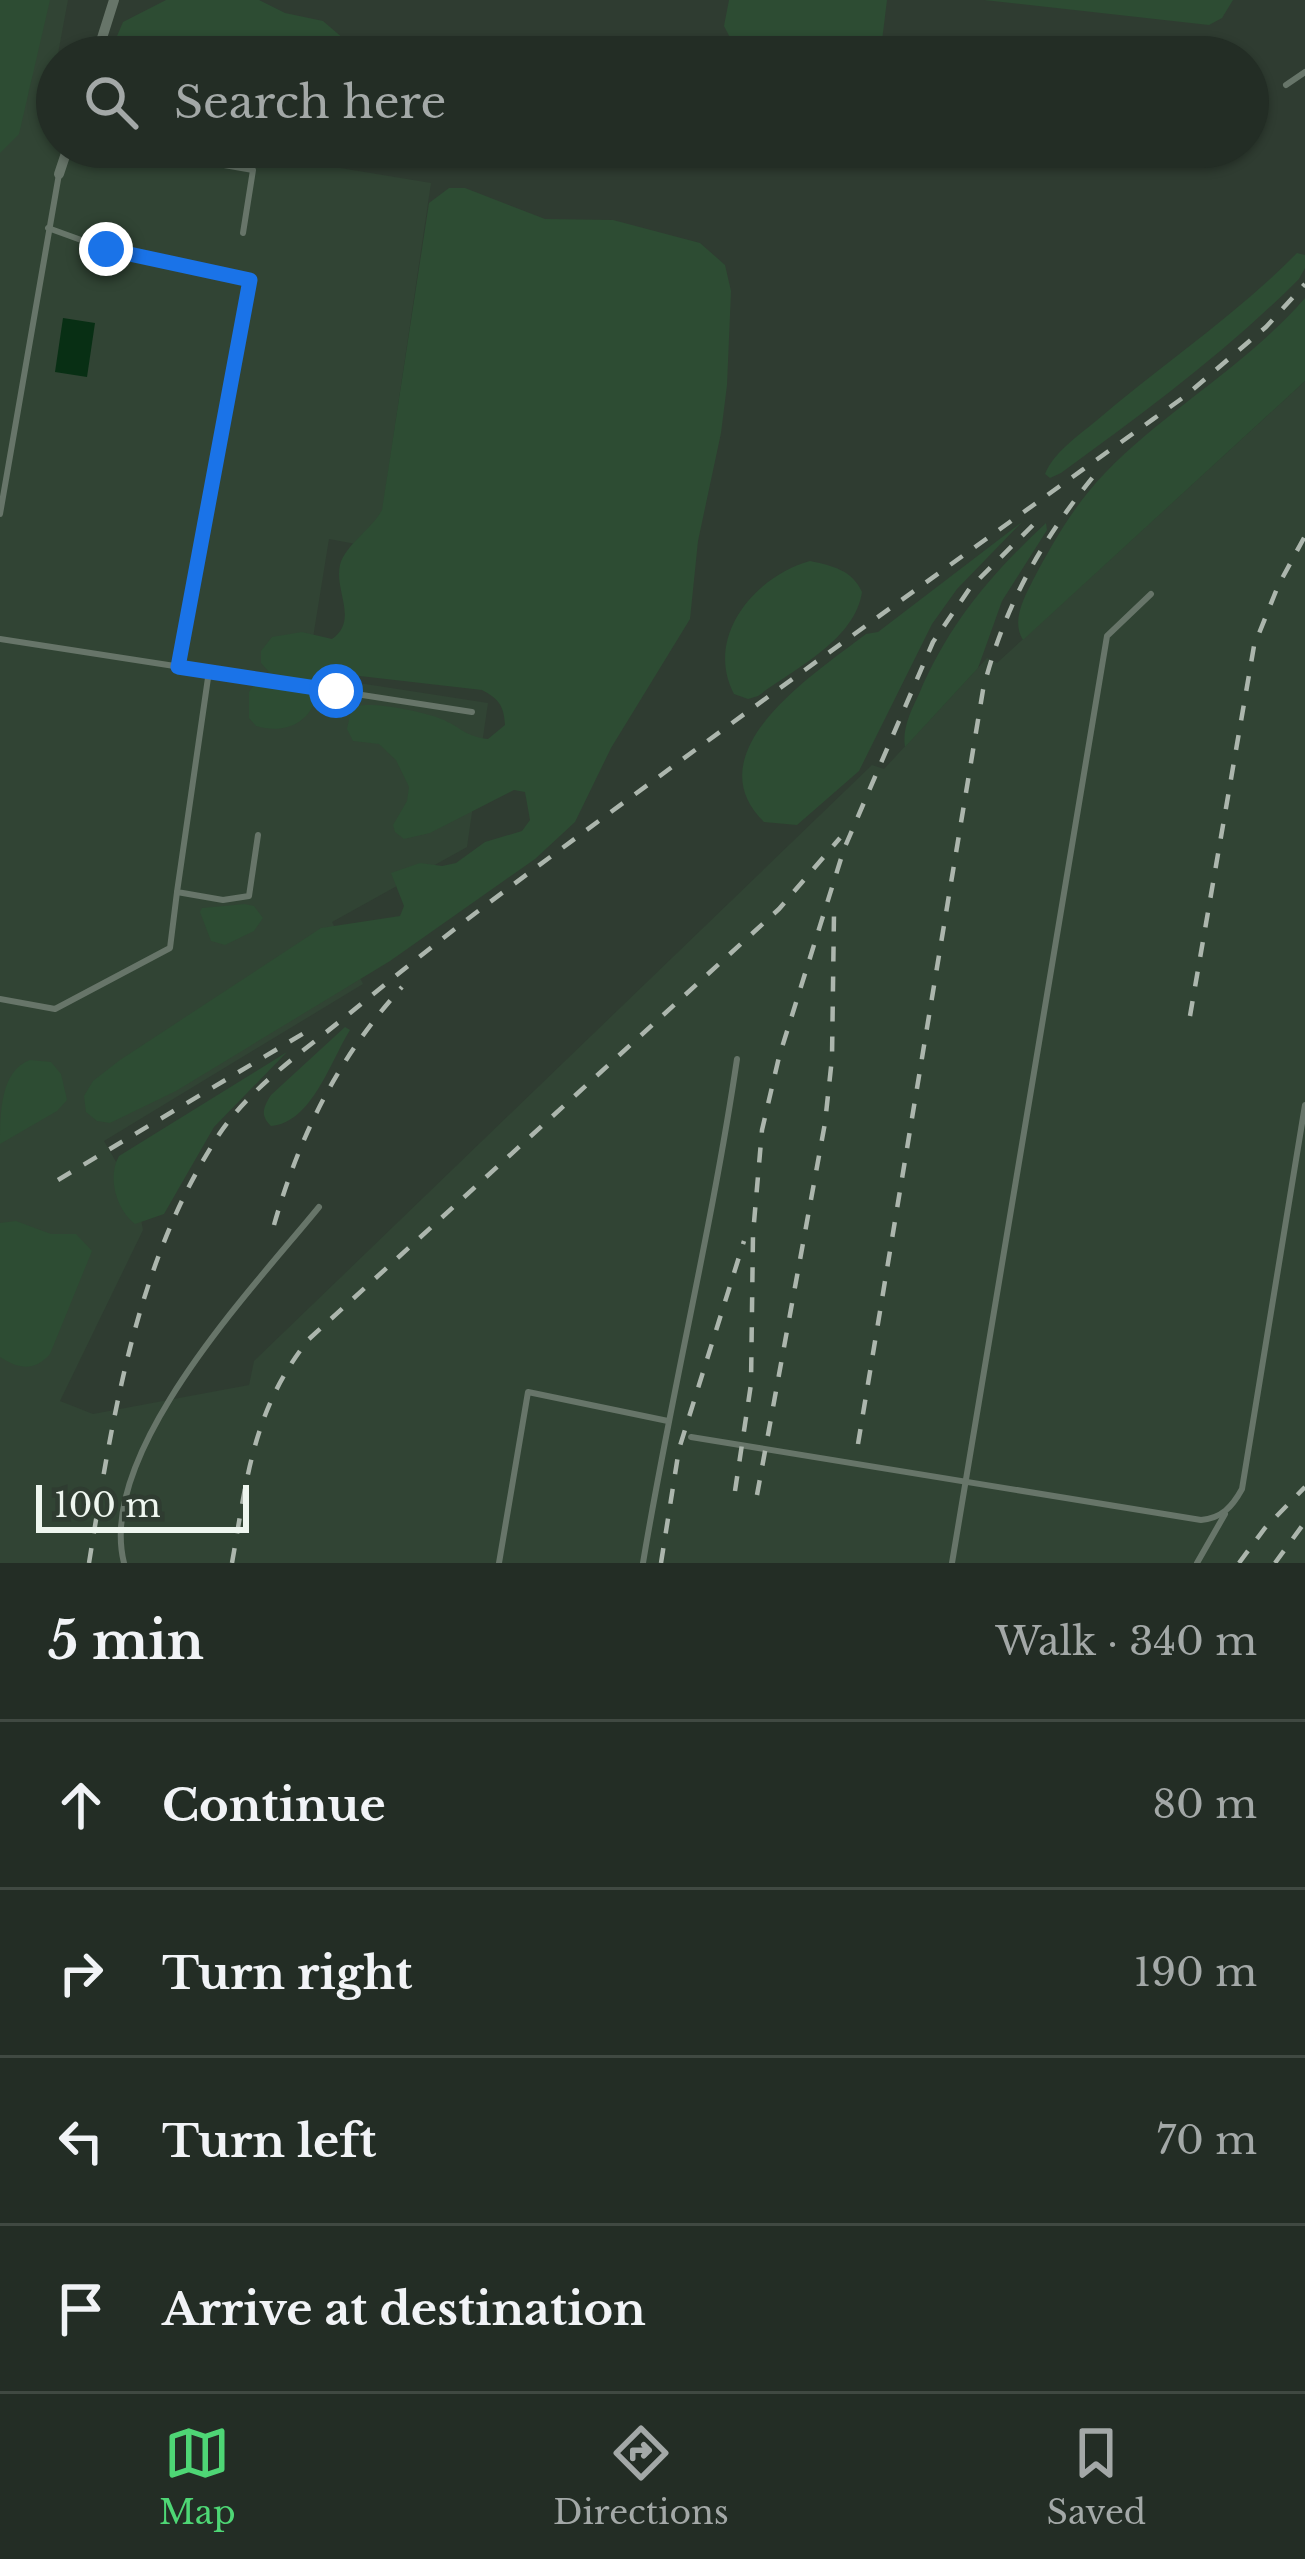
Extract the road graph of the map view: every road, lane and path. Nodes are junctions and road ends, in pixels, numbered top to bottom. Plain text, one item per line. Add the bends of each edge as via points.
1 (114, 0) edge
2 (103, 36) edge
3 (1305, 72) edge
4 (1286, 85) dead end
5 (61, 168) edge
6 (242, 168) edge
7 (59, 174) joint
8 (48, 228) junction
9 (243, 233) dead end
10 (0, 514) edge
11 (1151, 594) dead end
12 (0, 639) edge
13 (178, 667) junction
14 (208, 671) junction
15 (472, 712) dead end
16 (258, 835) dead end
17 (177, 892) junction
18 (0, 999) edge
19 (737, 1059) dead end
20 (1305, 1105) edge
21 (319, 1207) dead end
22 (668, 1421) junction
23 (692, 1437) dead end
24 (966, 1483) junction
25 (1225, 1513) junction
26 (124, 1563) edge
27 (499, 1563) edge
28 (643, 1563) edge
29 (952, 1563) edge
30 (1197, 1563) edge

1 - 2 street
3 - 4 lane
5 - 7 street
6 - 9 lane via 254,170
7 - 8 lane
8 - 10 lane
8 - 13 lane via 250,280
11 - 24 lane via 1107,636
12 - 13 lane
13 - 14 lane
14 - 15 lane
14 - 17 lane
16 - 17 lane via 249,896
17 - 18 lane via 170,948 55,1009
19 - 22 lane
20 - 25 lane via 1242,1489
21 - 26 lane via 167,1400 130,1488
22 - 27 lane via 528,1392
22 - 28 lane
23 - 24 lane
24 - 25 lane via 1201,1520
24 - 29 lane
25 - 30 lane

